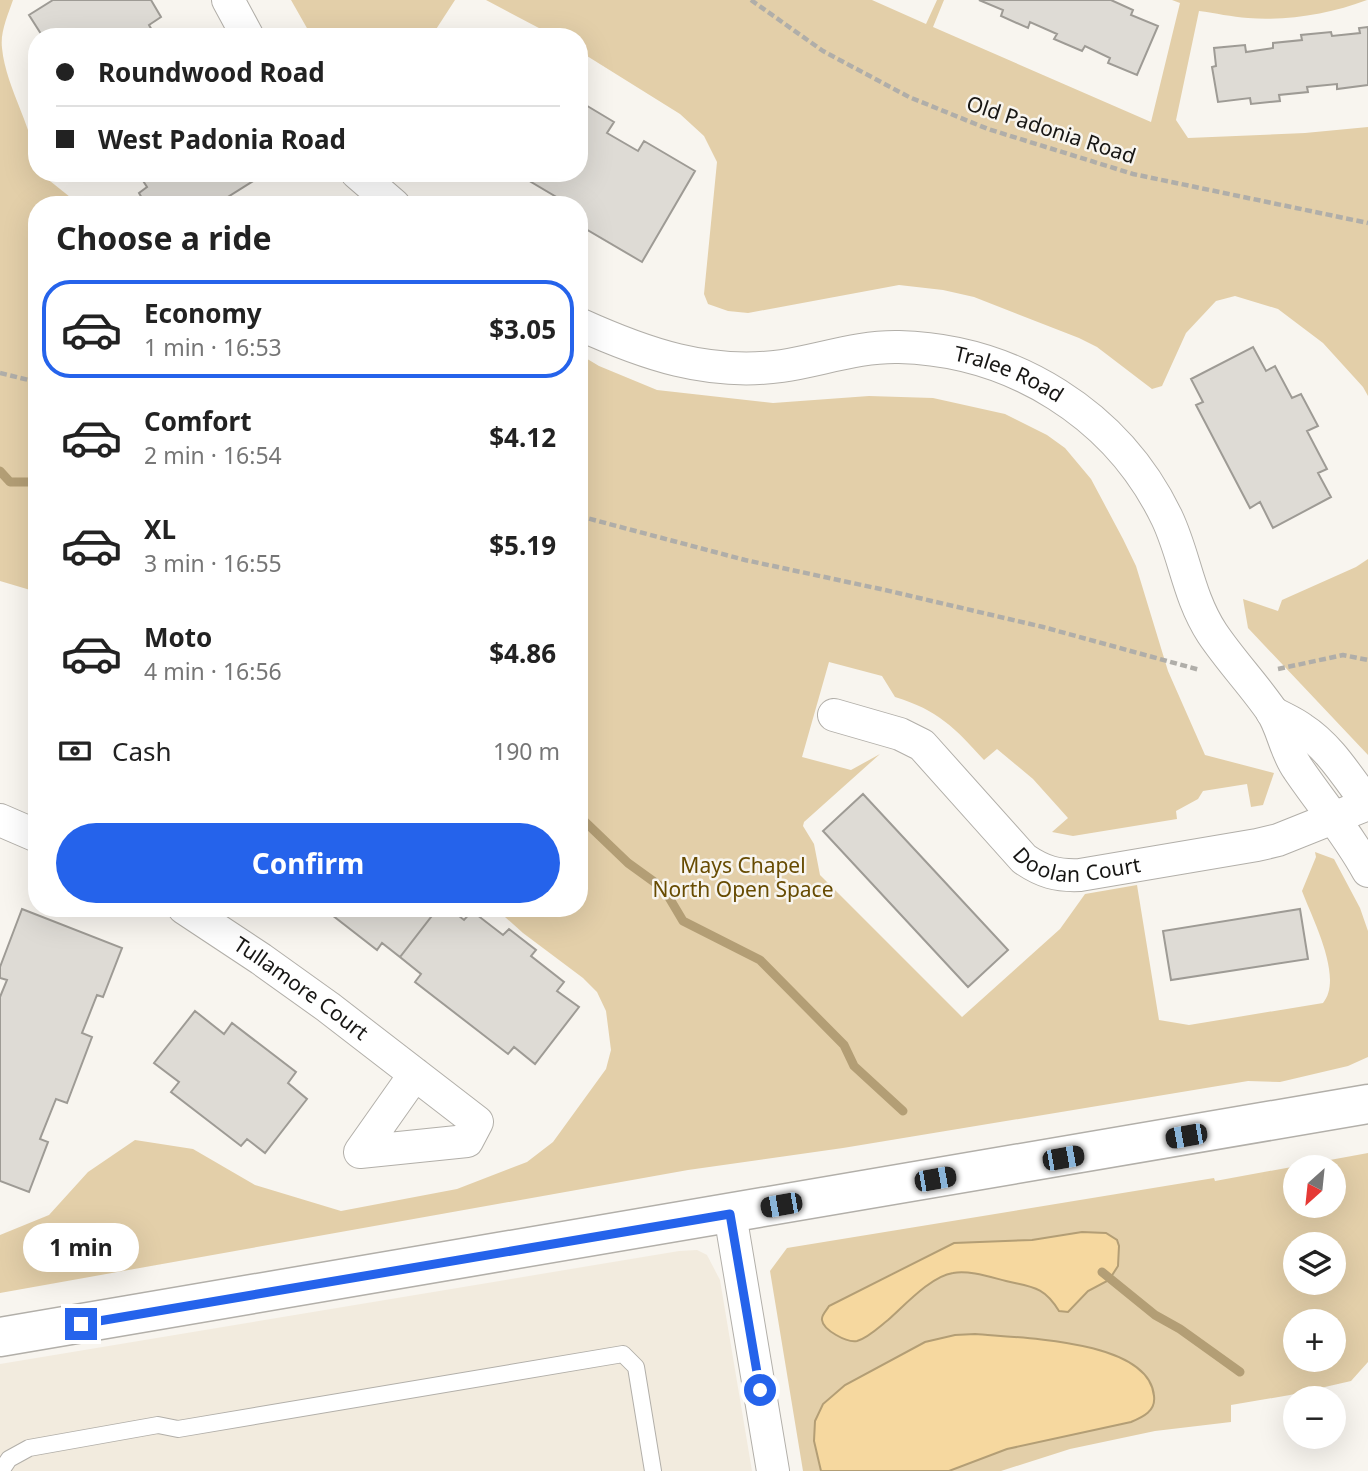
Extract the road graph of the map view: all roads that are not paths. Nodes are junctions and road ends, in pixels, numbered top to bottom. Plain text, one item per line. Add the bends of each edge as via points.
1 (228, 0) edge
2 (243, 28) edge
3 (367, 182) edge
4 (384, 196) edge
5 (588, 328) edge
6 (1272, 712) junction
7 (834, 715) dead end
8 (1368, 804) edge
9 (1334, 818) junction
10 (0, 820) edge
11 (28, 832) edge
12 (1368, 871) edge
13 (198, 917) edge
14 (415, 1074) dead end
15 (1368, 1104) edge
16 (730, 1214) junction
17 (0, 1337) edge
18 (1, 1471) edge
19 (653, 1471) edge
20 (774, 1471) edge

1 - 2 street
3 - 4 street
5 - 6 street, Tralee Road via 653,355 741,369 843,352 934,349 1005,367 1052,390 1117,444 1148,485 1167,519 1192,595 1211,632
6 - 8 street, Tralee Road via 1318,741
6 - 9 street, Tralee Road via 1296,766
7 - 9 street, Doolan Court via 922,745 1024,859 1059,876 1256,845
8 - 9 street, Doolan Court
9 - 12 street, Tralee Road
10 - 11 street
13 - 14 street, Tullamore Court
15 - 16 main road
16 - 17 main road
16 - 20 street
18 - 19 lane via 9,1459 29,1448 76,1438 158,1425 178,1429 624,1354 636,1367

